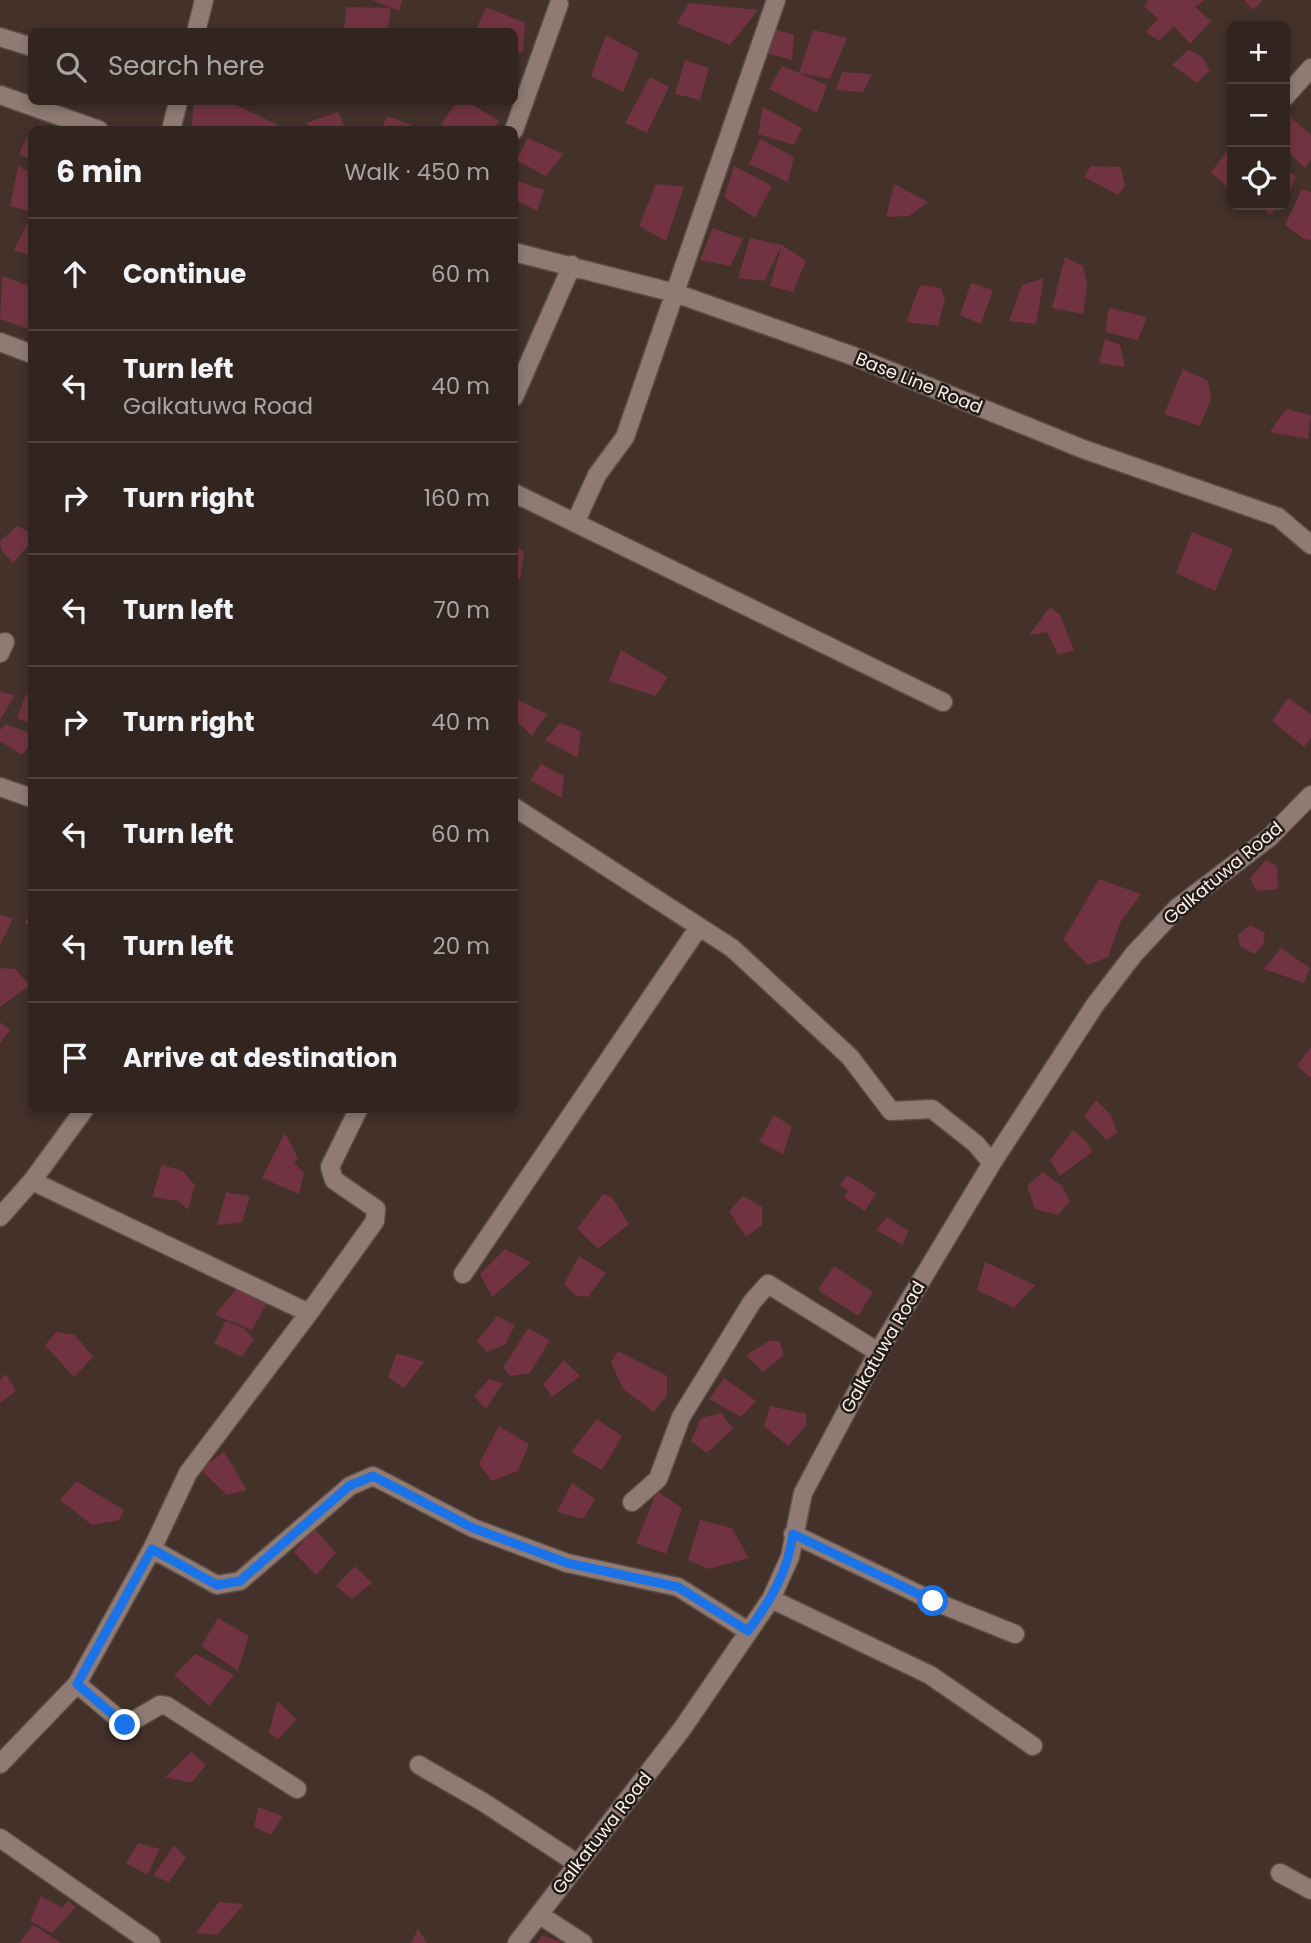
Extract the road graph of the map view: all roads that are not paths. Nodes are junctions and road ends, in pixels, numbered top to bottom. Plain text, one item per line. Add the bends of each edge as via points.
1 (204, 0) edge
2 (776, 0) edge
3 (559, 4) dead end
4 (197, 28) edge
5 (0, 37) edge
6 (28, 46) edge
7 (1311, 68) edge
8 (1290, 91) edge
9 (0, 95) edge
10 (28, 105) edge
11 (28, 105) edge
12 (177, 105) edge
13 (88, 126) edge
14 (172, 126) edge
15 (515, 126) edge
16 (518, 253) edge
17 (572, 265) junction
18 (675, 292) junction
19 (0, 342) edge
20 (28, 352) edge
21 (518, 388) edge
22 (518, 495) edge
23 (575, 523) junction
24 (1311, 545) edge
25 (943, 702) dead end
26 (0, 787) edge
27 (1311, 795) edge
28 (28, 797) edge
29 (518, 810) edge
30 (699, 927) junction
31 (82, 1113) edge
32 (357, 1113) edge
33 (992, 1163) junction
34 (32, 1181) junction
35 (0, 1217) edge
36 (463, 1274) dead end
37 (309, 1313) junction
38 (878, 1352) junction
39 (632, 1502) dead end
40 (793, 1534) junction
41 (152, 1549) junction
42 (772, 1599) junction
43 (748, 1631) junction
44 (1015, 1634) dead end
45 (77, 1684) junction
46 (1033, 1746) dead end
47 (0, 1764) edge
48 (419, 1765) dead end
49 (297, 1789) dead end
50 (0, 1838) edge
51 (578, 1864) junction
52 (1280, 1873) dead end
53 (1311, 1890) edge
54 (540, 1915) junction
55 (151, 1943) edge
56 (517, 1943) edge
57 (583, 1943) edge

1 - 4 street
2 - 18 street
3 - 15 street
5 - 6 street
7 - 8 street
9 - 11 street
10 - 13 street
12 - 14 street
16 - 17 street, Base Line Road
17 - 18 street, Base Line Road
17 - 21 street
18 - 23 street via 625,437 597,475
18 - 24 street, Base Line Road via 853,356 1083,449 1278,517
19 - 20 street
22 - 23 street
23 - 25 street
26 - 28 street
27 - 33 street, Galkatuwa Road via 1270,837 1177,908 1134,954 1095,1005
29 - 30 street
30 - 33 street via 732,948 849,1057 891,1111 932,1109
30 - 36 street
31 - 34 street
32 - 37 street via 330,1167 334,1180 376,1209 375,1221
33 - 38 street, Galkatuwa Road
34 - 35 street
34 - 37 street
37 - 41 street via 188,1473
38 - 39 street via 768,1284 751,1302 681,1418 657,1479
38 - 40 street, Galkatuwa Road via 803,1493
40 - 42 street, Galkatuwa Road via 790,1558
40 - 44 street via 933,1601
41 - 43 street via 217,1585 240,1581 349,1486 373,1476 473,1528 567,1563 678,1587
41 - 45 street
42 - 43 street, Galkatuwa Road
42 - 46 street via 930,1675
43 - 51 street, Galkatuwa Road via 682,1730
45 - 47 street
45 - 49 street via 125,1725 160,1705 167,1706
48 - 51 street
50 - 55 street
51 - 54 street, Galkatuwa Road
52 - 53 street
54 - 56 street, Galkatuwa Road
54 - 57 street

